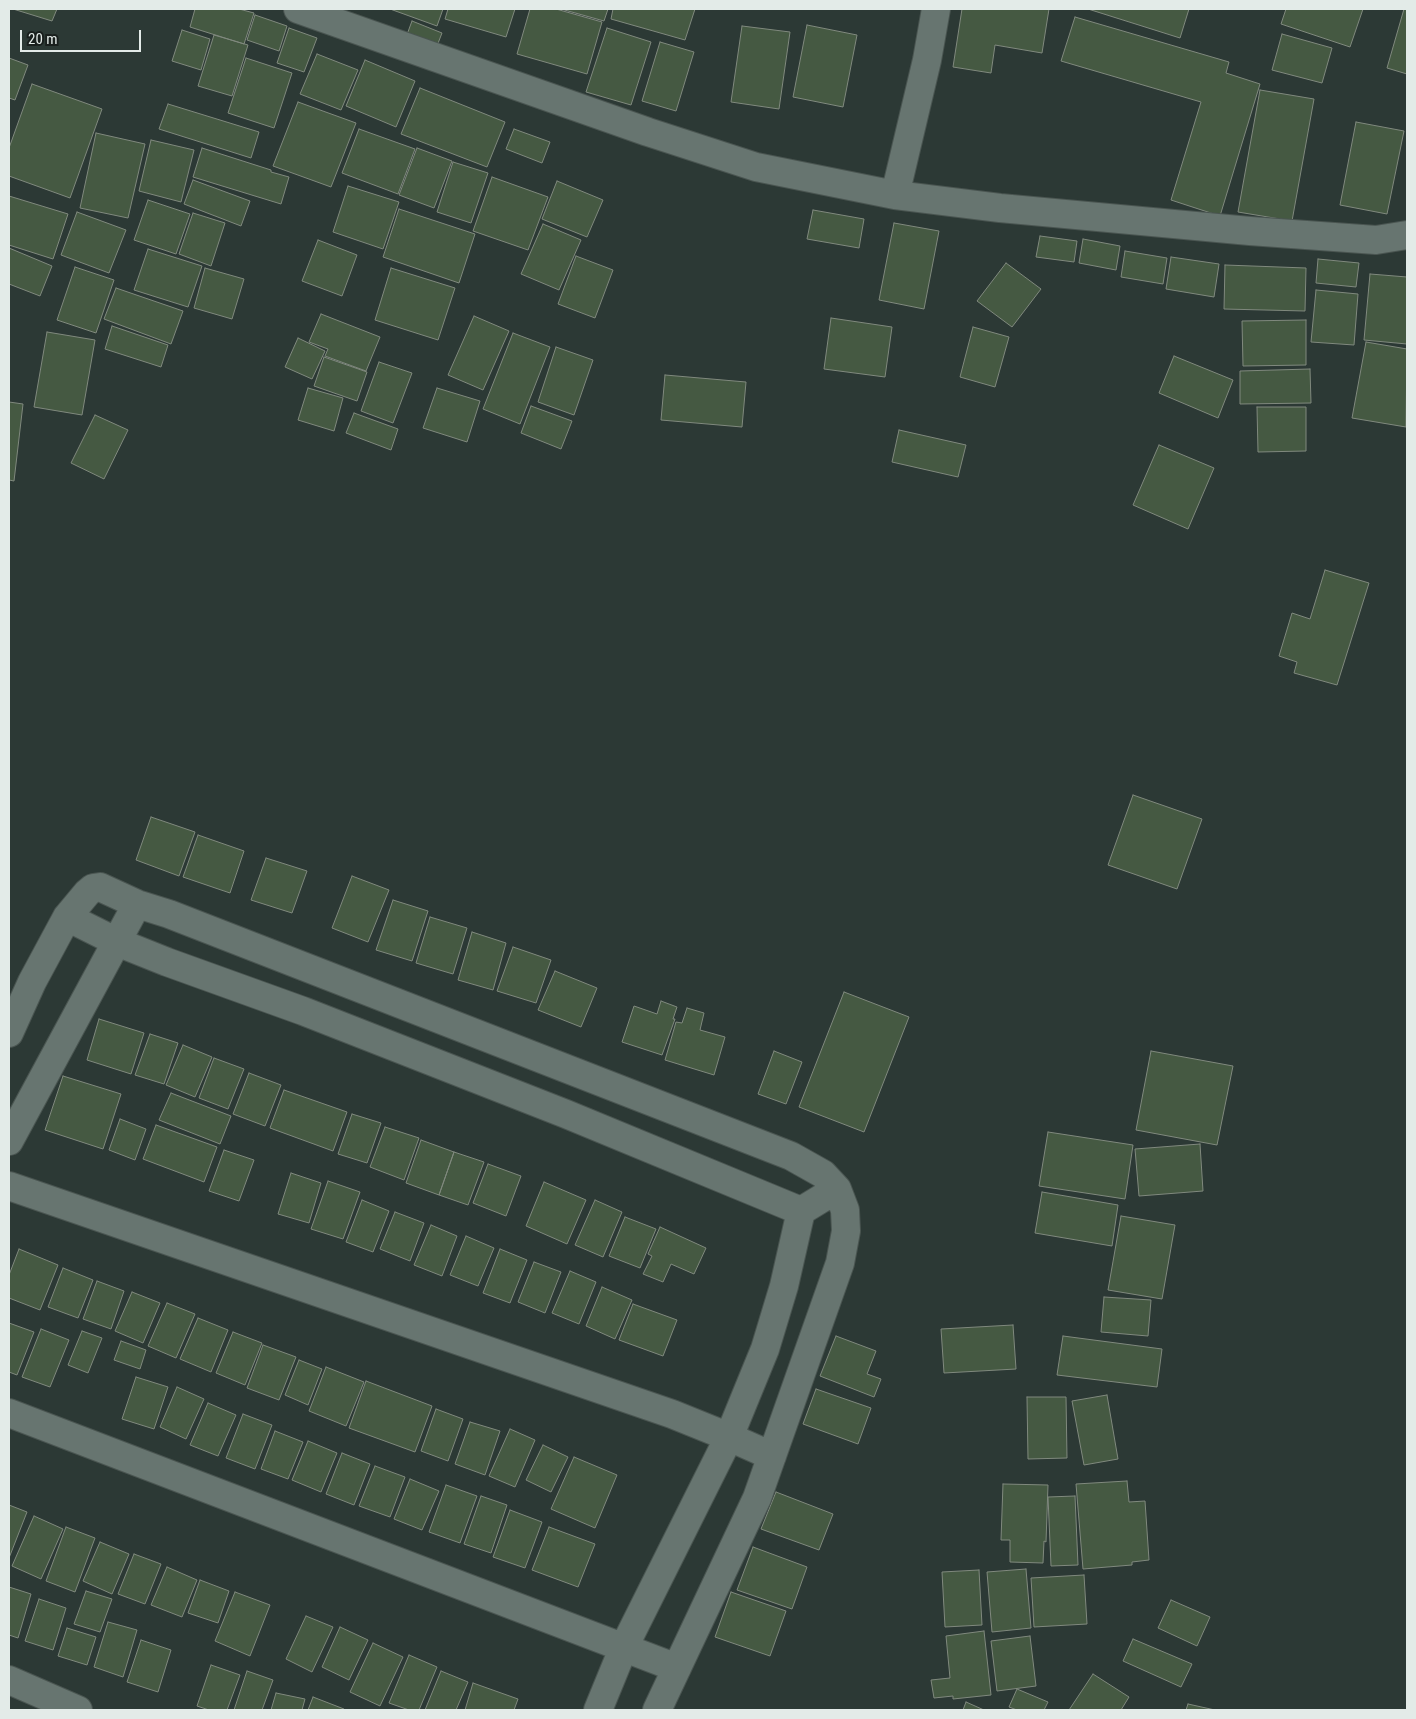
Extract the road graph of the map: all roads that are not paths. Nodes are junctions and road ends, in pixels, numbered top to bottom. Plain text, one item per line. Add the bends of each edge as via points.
1 (298, 9) edge
2 (936, 9) edge
3 (895, 196) junction
4 (1407, 235) edge
5 (137, 904) junction
6 (67, 917) junction
7 (117, 942) junction
8 (9, 1034) edge
9 (11, 1134) edge
10 (9, 1186) edge
11 (837, 1189) junction
12 (801, 1212) junction
13 (9, 1413) edge
14 (729, 1437) junction
15 (772, 1456) junction
16 (623, 1649) junction
17 (677, 1668) junction
18 (9, 1680) edge
19 (35, 1692) junction
20 (9, 1701) edge
21 (78, 1710) edge
22 (598, 1710) edge
23 (658, 1710) edge

1 - 3 street via 756,167
2 - 3 street via 928,60
3 - 4 street via 1250,231 1376,240
5 - 6 street via 97,887 87,893
5 - 7 street
5 - 11 street via 791,1156 823,1174
6 - 7 street
6 - 8 street
7 - 9 street
7 - 12 street via 566,1114
10 - 14 street via 672,1414
11 - 12 street
11 - 15 street via 845,1210 846,1231 840,1263
12 - 14 street via 765,1349
13 - 16 street
14 - 15 street
14 - 16 street
15 - 17 street via 757,1498
16 - 17 street
16 - 22 street
17 - 23 street
18 - 19 street
19 - 20 street
19 - 21 street

